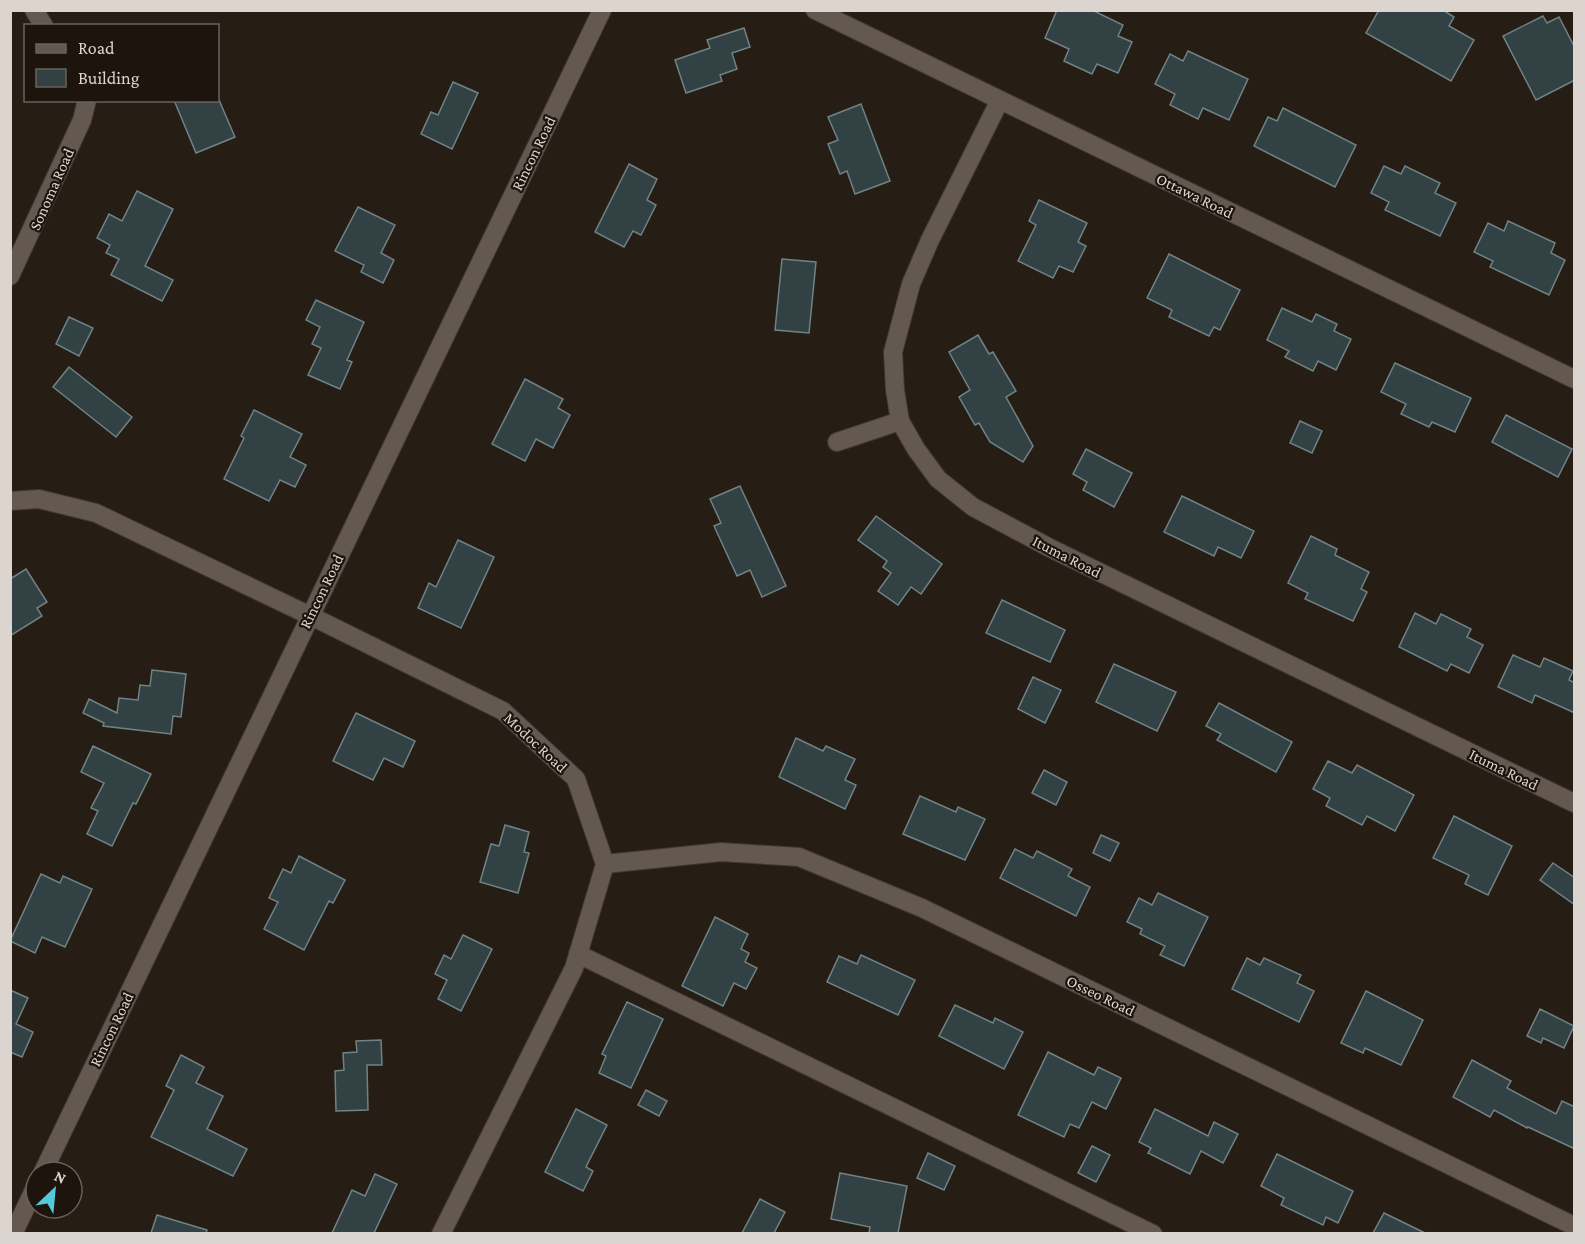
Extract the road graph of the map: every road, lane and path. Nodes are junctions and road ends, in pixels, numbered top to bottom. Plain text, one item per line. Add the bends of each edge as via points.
1 (34, 10) edge
2 (602, 10) edge
3 (815, 10) edge
4 (43, 24) edge
5 (1000, 100) junction
6 (86, 102) edge
7 (10, 276) edge
8 (1575, 379) edge
9 (900, 421) junction
10 (837, 442) dead end
11 (10, 501) edge
12 (309, 615) junction
13 (1575, 803) edge
14 (605, 864) junction
15 (578, 954) junction
16 (49, 1160) edge
17 (24, 1212) edge
18 (1575, 1226) edge
19 (14, 1233) edge
20 (441, 1233) edge
21 (1153, 1233) edge

1 - 4 street
2 - 12 street, Rincon Road
3 - 5 street, Ottawa Road
5 - 8 street, Ottawa Road
5 - 9 street, Ituma Road via 911,284 893,352
6 - 7 street, Sonoma Road via 82,120
9 - 10 street
9 - 13 street, Ituma Road via 938,479 973,507
11 - 12 street, Modoc Road via 39,499 96,513
12 - 14 street, Modoc Road via 502,711 576,779
12 - 16 street, Rincon Road
14 - 15 street
14 - 18 street, Osseo Road via 721,852 799,857 932,913
15 - 20 street
15 - 21 street
17 - 19 street

